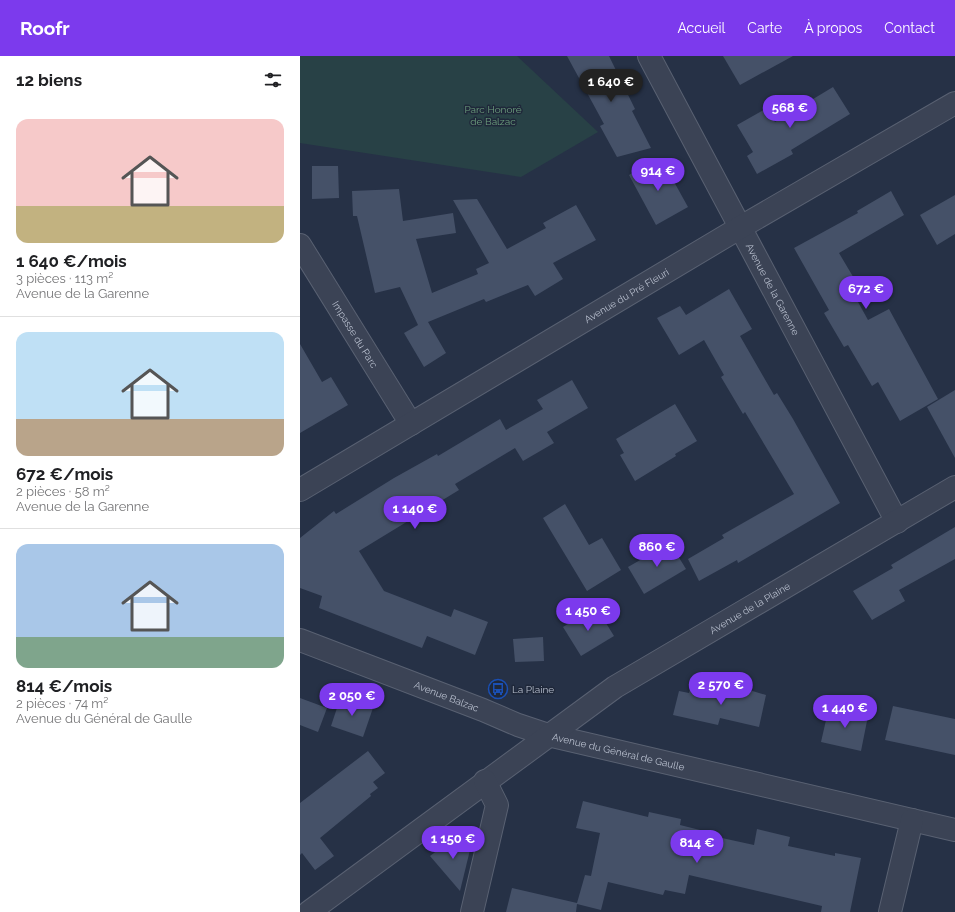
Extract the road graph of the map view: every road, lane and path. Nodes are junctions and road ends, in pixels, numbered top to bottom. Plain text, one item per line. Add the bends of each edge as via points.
1 (649, 56) edge
2 (955, 103) edge
3 (741, 227) junction
4 (300, 245) edge
5 (411, 424) junction
6 (955, 487) edge
7 (300, 490) edge
8 (897, 522) junction
9 (300, 640) edge
10 (548, 735) junction
11 (485, 781) junction
12 (912, 820) junction
13 (955, 830) edge
14 (309, 912) edge
15 (472, 912) edge
16 (890, 912) edge

1 - 3 street, Avenue de la Garenne
2 - 3 street, Avenue du Pré Fleuri
3 - 5 street, Avenue du Pré Fleuri
3 - 8 street, Avenue de la Garenne
4 - 5 street, Impasse du Parc
5 - 7 street, Avenue du Pré Fleuri
6 - 8 street, Avenue de la Plaine
8 - 10 street, Avenue de la Plaine via 615,688
9 - 10 street, Avenue Balzac
10 - 11 street, Avenue du Général de Gaulle
10 - 12 street, Avenue du Général de Gaulle
11 - 14 street, Avenue du Général de Gaulle
11 - 15 street via 497,805
12 - 13 street, Avenue du Général de Gaulle
12 - 16 street

